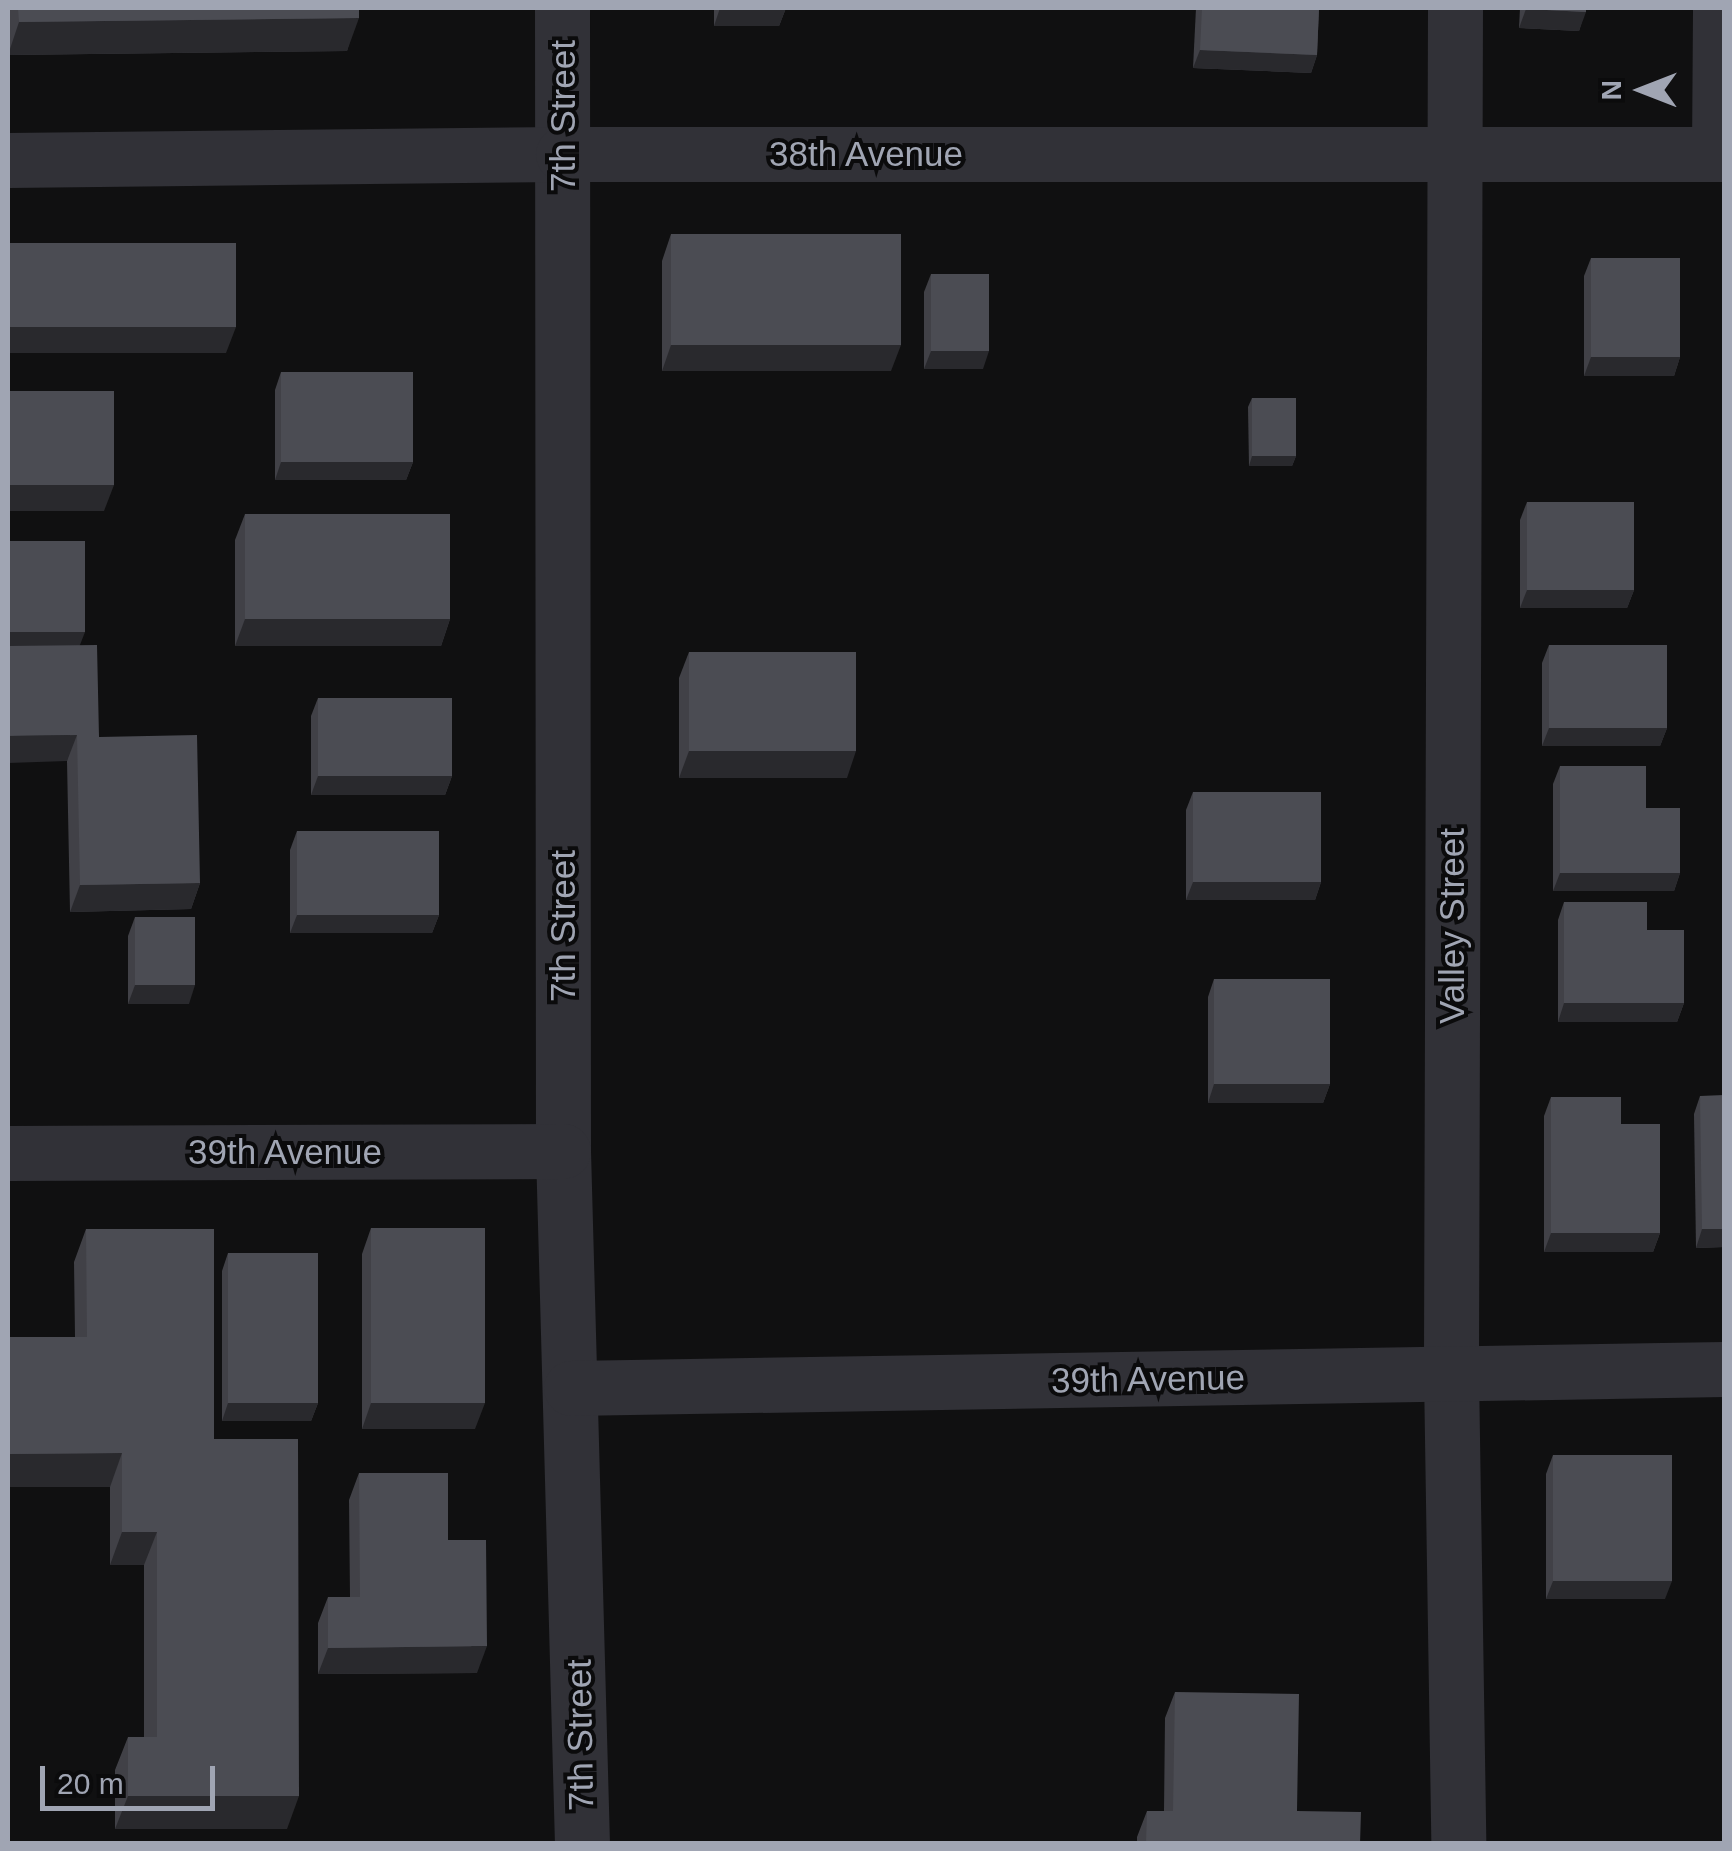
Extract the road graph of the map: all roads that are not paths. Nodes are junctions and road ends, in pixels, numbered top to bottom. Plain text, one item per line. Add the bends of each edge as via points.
1 (562, 8) edge
2 (1455, 8) edge
3 (1709, 8) edge
4 (563, 154) junction
5 (1454, 154) junction
6 (1716, 154) edge
7 (8, 160) edge
8 (563, 1151) junction
9 (8, 1153) edge
10 (1724, 1370) edge
11 (1451, 1374) junction
12 (571, 1388) junction
13 (582, 1844) edge
14 (1458, 1844) edge

1 - 4 street, 7th Street
2 - 5 street, Valley Street
3 - 6 lane
4 - 5 street, 38th Avenue
4 - 7 street, 38th Avenue
4 - 8 street, 7th Street
5 - 6 street, 38th Avenue
5 - 11 street, Valley Street
8 - 9 street, 39th Avenue
8 - 12 street, 7th Street
10 - 11 street, 39th Avenue
11 - 12 street, 39th Avenue
11 - 14 street, Valley Street
12 - 13 street, 7th Street

